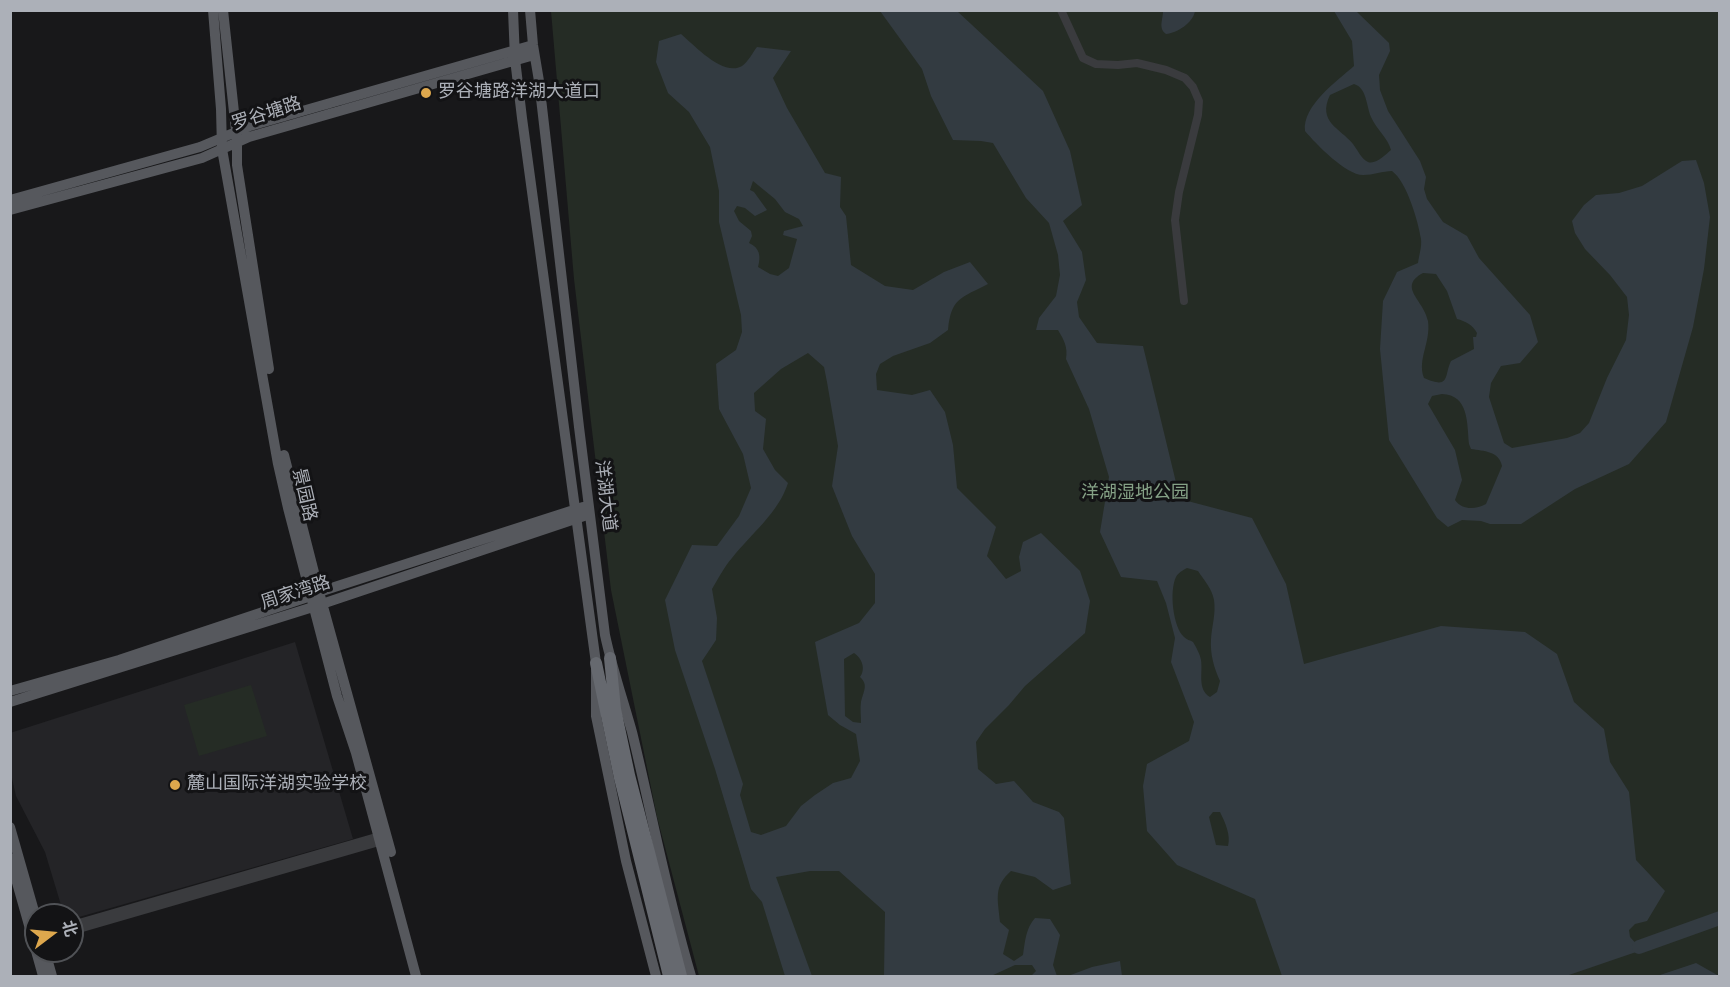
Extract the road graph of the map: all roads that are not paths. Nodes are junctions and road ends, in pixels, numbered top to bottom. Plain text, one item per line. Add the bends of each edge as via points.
1 (213, 10) edge
2 (223, 10) edge
3 (513, 10) edge
4 (530, 10) edge
5 (1061, 10) edge
6 (534, 50) junction
7 (515, 55) junction
8 (222, 136) junction
9 (236, 136) junction
10 (222, 149) junction
11 (10, 201) edge
12 (10, 210) edge
13 (1184, 301) dead end
14 (590, 510) junction
15 (577, 514) junction
16 (316, 599) junction
17 (610, 658) junction
18 (596, 663) junction
19 (10, 692) edge
20 (10, 702) edge
21 (624, 776) junction
22 (10, 827) edge
23 (383, 838) junction
24 (10, 858) edge
25 (32, 903) edge
26 (24, 905) edge
27 (84, 922) edge
28 (84, 927) edge
29 (417, 976) edge
30 (424, 976) edge
31 (656, 976) edge
32 (669, 976) edge
33 (681, 976) edge
34 (691, 976) edge

1 - 8 main road, 景园路
2 - 9 main road, 景园路
3 - 7 main road, 洋湖大道
4 - 6 main road, 洋湖大道
5 - 13 street via 1083,58 1096,64 1137,63 1166,70 1185,78 1193,87 1198,115 1175,220
6 - 7 main road, 罗谷塘路
6 - 14 main road, 洋湖大道
7 - 9 main road, 罗谷塘路
7 - 15 main road, 洋湖大道
8 - 9 main road, 罗谷塘路
8 - 10 main road, 景园路
8 - 11 main road, 罗谷塘路 via 200,147
9 - 10 main road, 罗谷塘路
9 - 16 main road, 景园路 via 237,165 283,451
10 - 12 main road, 罗谷塘路 via 202,158
10 - 16 main road, 景园路 via 278,464
14 - 15 main road, 周家湾路
14 - 17 main road, 洋湖大道
15 - 16 main road, 周家湾路
15 - 18 main road, 洋湖大道
16 - 19 main road, 周家湾路
16 - 20 main road, 周家湾路
16 - 23 main road, 景园路 via 337,696
17 - 21 highway
17 - 34 main road, 洋湖大道 via 632,732
18 - 21 highway
18 - 31 main road, 洋湖大道 via 596,716 626,861
21 - 32 highway
21 - 33 highway
22 - 25 main road
23 - 27 street
23 - 28 street
23 - 29 main road, 景园路
23 - 30 main road, 景园路
24 - 26 main road

